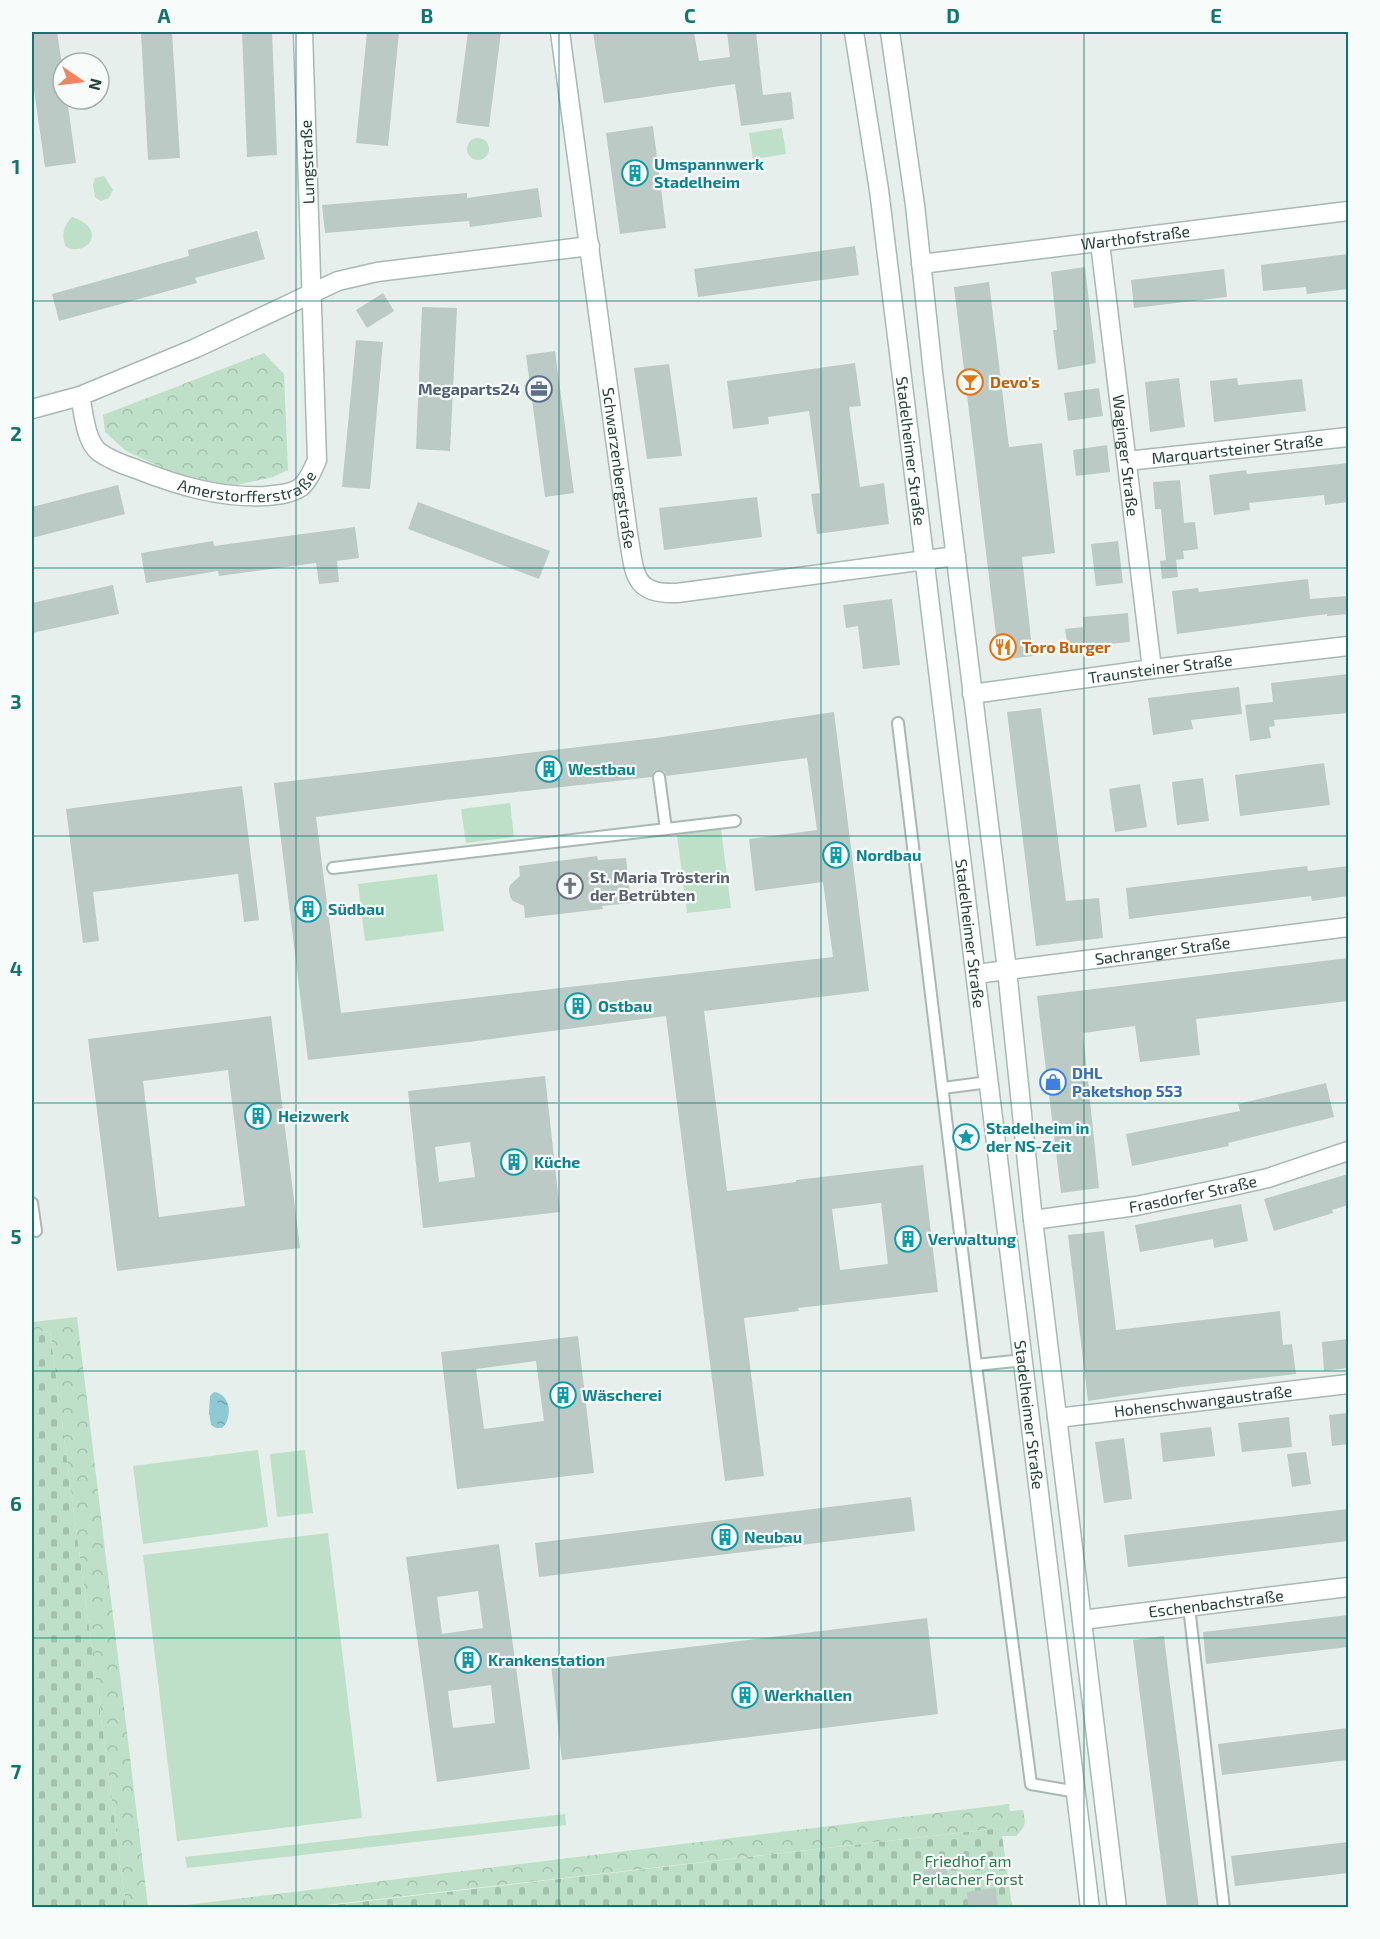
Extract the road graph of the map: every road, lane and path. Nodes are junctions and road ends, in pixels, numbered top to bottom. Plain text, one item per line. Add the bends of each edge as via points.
1 (303, 32) edge
2 (560, 32) edge
3 (854, 32) edge
4 (890, 32) edge
5 (1348, 211) edge
6 (1100, 243) junction
7 (590, 246) junction
8 (921, 264) junction
9 (311, 292) junction
10 (80, 396) junction
11 (32, 409) edge
12 (1348, 437) edge
13 (1127, 461) junction
14 (956, 556) junction
15 (924, 560) junction
16 (1348, 646) edge
17 (1152, 669) junction
18 (972, 694) junction
19 (898, 723) dead end
20 (659, 777) dead end
21 (735, 821) dead end
22 (666, 829) junction
23 (333, 868) dead end
24 (1348, 927) edge
25 (1007, 970) junction
26 (976, 974) junction
27 (989, 1082) junction
28 (943, 1088) junction
29 (1348, 1151) edge
30 (32, 1203) edge
31 (1033, 1220) junction
32 (36, 1231) dead end
33 (1024, 1360) junction
34 (976, 1365) junction
35 (1348, 1384) edge
36 (1057, 1418) junction
37 (1348, 1587) edge
38 (1189, 1607) junction
39 (1082, 1620) junction
40 (1077, 1792) junction
41 (1108, 1830) junction
42 (1082, 1834) junction
43 (1090, 1908) edge
44 (1118, 1908) edge
45 (1224, 1908) edge

1 - 9 street, Lungstraße
2 - 7 street, Schwarzenbergstraße
3 - 15 street, Stadelheimer Straße via 879,190
4 - 8 street, Stadelheimer Straße
5 - 6 street, Warthofstraße
6 - 8 street, Warthofstraße
6 - 13 street, Waginger Straße
7 - 9 street via 377,272
7 - 15 street, Schwarzenbergstraße via 628,534 635,575 641,585 661,594 677,593
8 - 14 street, Stadelheimer Straße
9 - 10 street via 196,348
9 - 10 street, Amerstorfferstraße via 317,460 300,488 275,495 214,494 118,462 98,451 89,438
10 - 11 street
12 - 13 street, Marquartsteiner Straße
13 - 17 street, Waginger Straße
14 - 15 street, Schwarzenbergstraße
14 - 18 street, Stadelheimer Straße
15 - 26 street, Stadelheimer Straße
16 - 17 street, Traunsteiner Straße
17 - 18 street, Traunsteiner Straße
18 - 25 street, Stadelheimer Straße
19 - 28 lane
20 - 22 lane
21 - 22 lane
22 - 23 lane
24 - 25 street, Sachranger Straße
25 - 26 street, Sachranger Straße
25 - 31 street, Stadelheimer Straße
26 - 27 street, Stadelheimer Straße
27 - 28 lane
27 - 33 street, Stadelheimer Straße
28 - 34 lane
29 - 31 street, Frasdorfer Straße via 1224,1188 1136,1206
30 - 32 lane
31 - 36 street, Stadelheimer Straße
33 - 34 lane
33 - 40 street, Stadelheimer Straße
34 - 40 lane via 1031,1784
35 - 36 street, Hohenschwangaustraße
36 - 39 street, Stadelheimer Straße
37 - 38 street, Eschenbachstraße
38 - 39 street, Eschenbachstraße
38 - 45 lane
39 - 41 street, Stadelheimer Straße
40 - 42 street, Stadelheimer Straße
41 - 42 street
41 - 44 street, Stadelheimer Straße
42 - 43 street, Stadelheimer Straße

